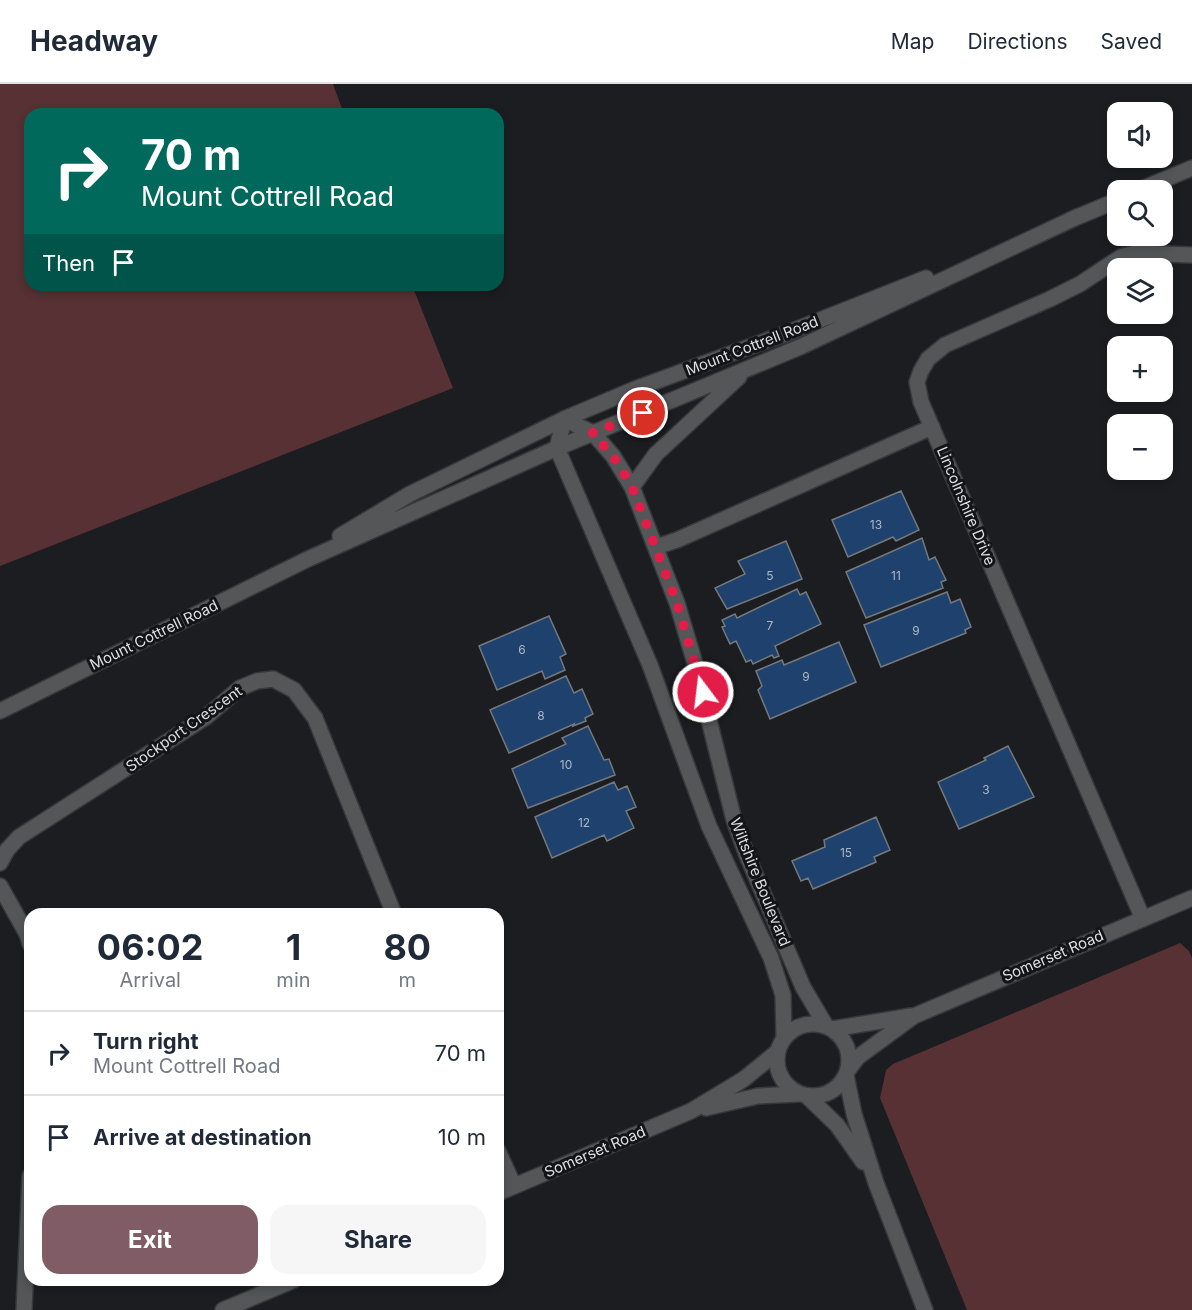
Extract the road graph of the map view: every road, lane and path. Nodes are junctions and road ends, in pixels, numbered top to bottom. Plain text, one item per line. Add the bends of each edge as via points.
1 (1192, 168) edge
2 (1163, 180) edge
3 (1107, 205) edge
4 (1079, 216) junction
5 (1192, 255) edge
6 (747, 369) junction
7 (564, 419) junction
8 (932, 427) junction
9 (592, 433) junction
10 (557, 448) junction
11 (632, 487) junction
12 (656, 547) junction
13 (308, 559) junction
14 (0, 711) edge
15 (0, 863) edge
16 (0, 886) edge
17 (1190, 903) edge
18 (392, 908) edge
19 (1143, 919) junction
20 (24, 929) edge
21 (914, 1016) junction
22 (829, 1027) junction
23 (783, 1038) junction
24 (777, 1052) junction
25 (847, 1072) junction
26 (803, 1095) junction
27 (691, 1112) junction
28 (504, 1164) edge
29 (876, 1183) junction
30 (514, 1186) junction
31 (504, 1190) edge
32 (25, 1286) edge
33 (280, 1286) edge
34 (24, 1310) edge
35 (223, 1310) edge
36 (925, 1310) edge

1 - 2 street
3 - 4 street, Mount Cottrell Road
4 - 6 street, Mount Cottrell Road
4 - 7 street, Mount Cottrell Road
5 - 8 street, Lincolnshire Drive via 1135,253 1120,257 1080,284 945,345 928,359 917,382
6 - 9 street, Mount Cottrell Road
6 - 11 street via 656,454
7 - 9 street
7 - 10 street
7 - 13 street, Mount Cottrell Road via 410,494
8 - 12 street
8 - 19 street, Lincolnshire Drive
9 - 10 street, Mount Cottrell Road
9 - 11 street, Wiltshire Boulevard via 613,456
10 - 13 street, Mount Cottrell Road
10 - 23 street, Wiltshire Boulevard via 650,665 709,826 771,958 783,995
11 - 12 street, Wiltshire Boulevard
12 - 22 street, Wiltshire Boulevard via 694,660 734,820 803,987
13 - 14 street, Mount Cottrell Road
15 - 18 street, Stockport Crescent via 19,837 206,717 240,688 273,679 294,690 315,718
16 - 20 street
17 - 19 street, Somerset Road
19 - 21 street, Somerset Road
21 - 22 street, Somerset Road
21 - 25 street, Somerset Road via 858,1057
22 - 23 street via 803,1024
22 - 25 street via 845,1042
23 - 24 street
24 - 26 street via 776,1062 783,1081
24 - 27 street, Somerset Road via 744,1079
25 - 26 street via 830,1092
25 - 29 street via 854,1114
26 - 27 street, Somerset Road via 758,1096
26 - 29 street via 837,1125
27 - 30 street, Somerset Road
28 - 30 street
29 - 36 street
30 - 31 street, Somerset Road
32 - 34 street
33 - 35 street

